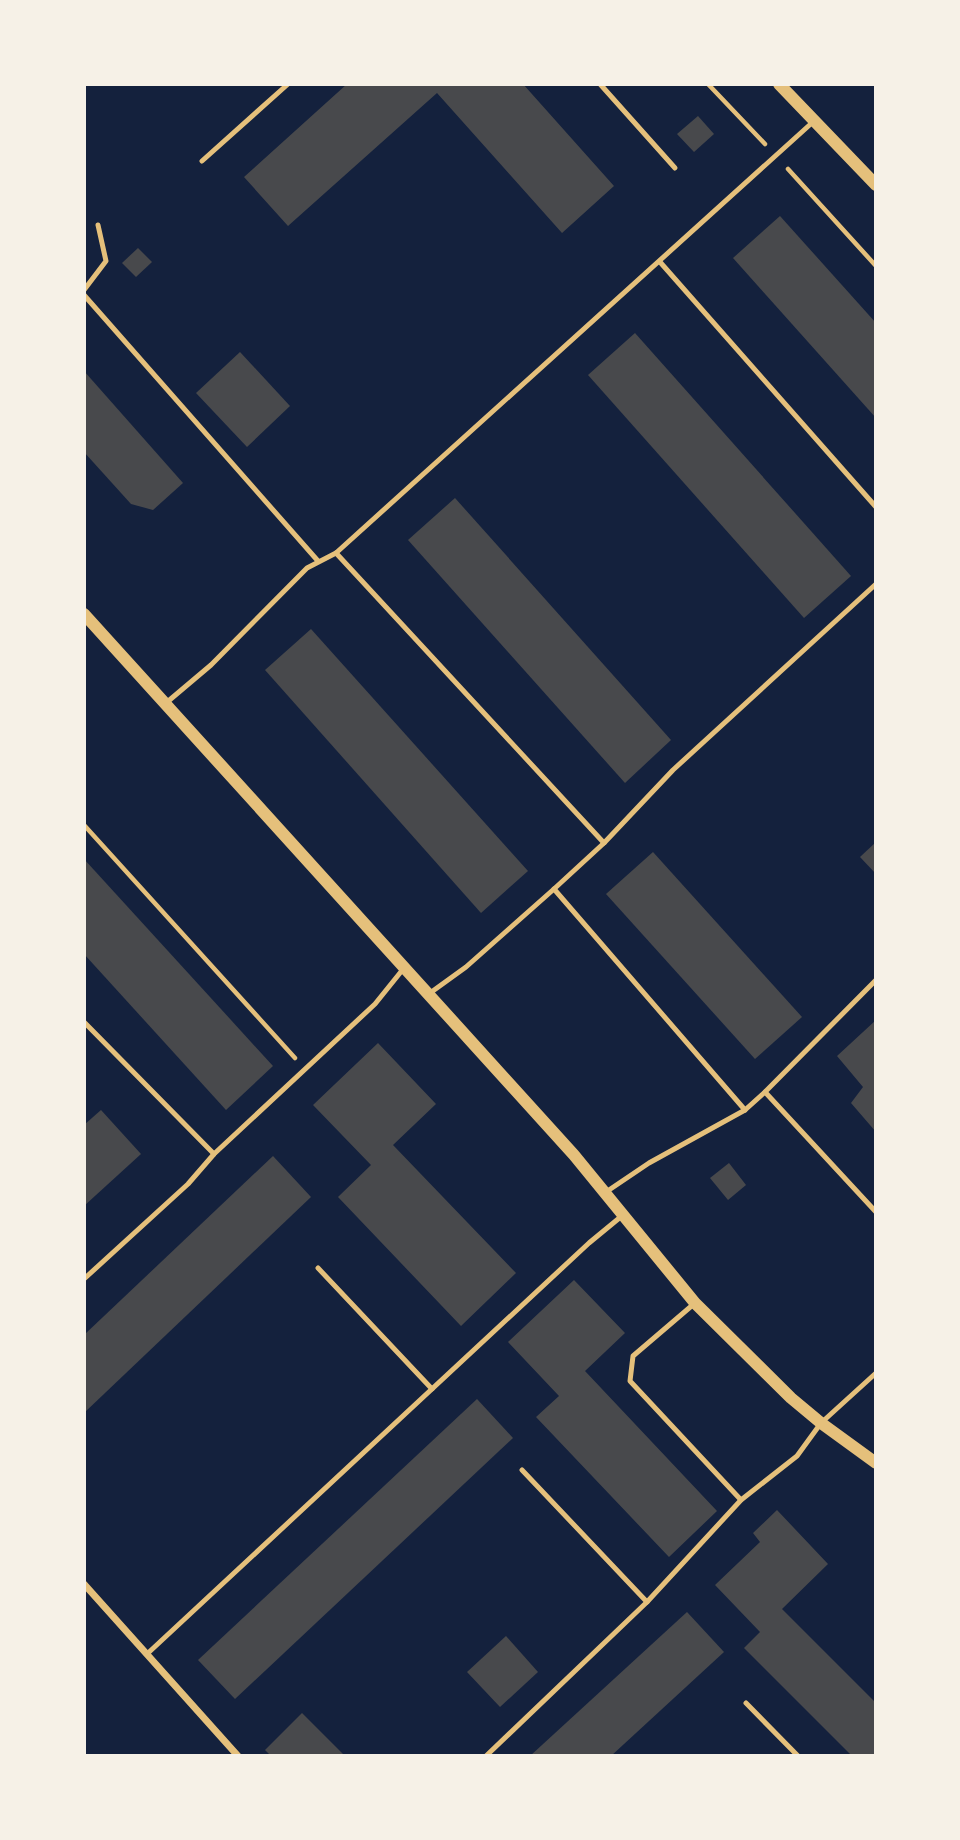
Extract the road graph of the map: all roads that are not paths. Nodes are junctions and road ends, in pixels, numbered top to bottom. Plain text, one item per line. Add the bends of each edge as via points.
1 (288, 84) edge
2 (600, 84) edge
3 (779, 84) edge
4 (814, 121) junction
5 (202, 161) dead end
6 (674, 168) dead end
7 (876, 185) edge
8 (98, 225) dead end
9 (660, 262) junction
10 (84, 293) edge
11 (876, 507) edge
12 (336, 553) junction
13 (318, 561) junction
14 (876, 584) edge
15 (84, 614) edge
16 (166, 703) junction
17 (604, 843) junction
18 (554, 888) junction
19 (404, 968) junction
20 (876, 980) edge
21 (428, 994) junction
22 (84, 1022) edge
23 (765, 1092) junction
24 (745, 1110) junction
25 (214, 1154) junction
26 (606, 1192) junction
27 (876, 1212) edge
28 (624, 1215) junction
29 (318, 1268) dead end
30 (84, 1279) edge
31 (695, 1303) junction
32 (876, 1373) edge
33 (432, 1389) junction
34 (821, 1423) junction
35 (876, 1463) edge
36 (522, 1470) dead end
37 (741, 1500) junction
38 (84, 1584) edge
39 (647, 1602) junction
40 (147, 1654) junction
41 (746, 1703) dead end
42 (238, 1756) edge
43 (486, 1756) edge
44 (798, 1756) edge

1 - 5 lane
2 - 6 lane
3 - 4 street
4 - 7 street
4 - 9 lane
8 - 10 lane via 106,261
9 - 11 lane
9 - 12 lane
10 - 13 lane
12 - 13 lane
12 - 17 lane
13 - 16 lane
14 - 17 lane via 673,770
15 - 16 street
16 - 19 street
17 - 18 lane
18 - 21 lane via 466,967
18 - 24 lane
19 - 21 street
19 - 25 lane via 375,1004
20 - 23 lane
21 - 26 street
22 - 25 lane
23 - 24 lane
23 - 27 lane
24 - 26 lane
25 - 30 lane via 188,1184
26 - 28 street
28 - 31 street
28 - 33 lane
29 - 33 lane
31 - 34 street
31 - 37 lane via 633,1356 630,1381
32 - 34 lane
33 - 40 lane
34 - 35 street
34 - 37 lane via 797,1456
36 - 39 lane
37 - 39 lane
38 - 40 street
39 - 43 lane
40 - 42 street
41 - 44 lane

